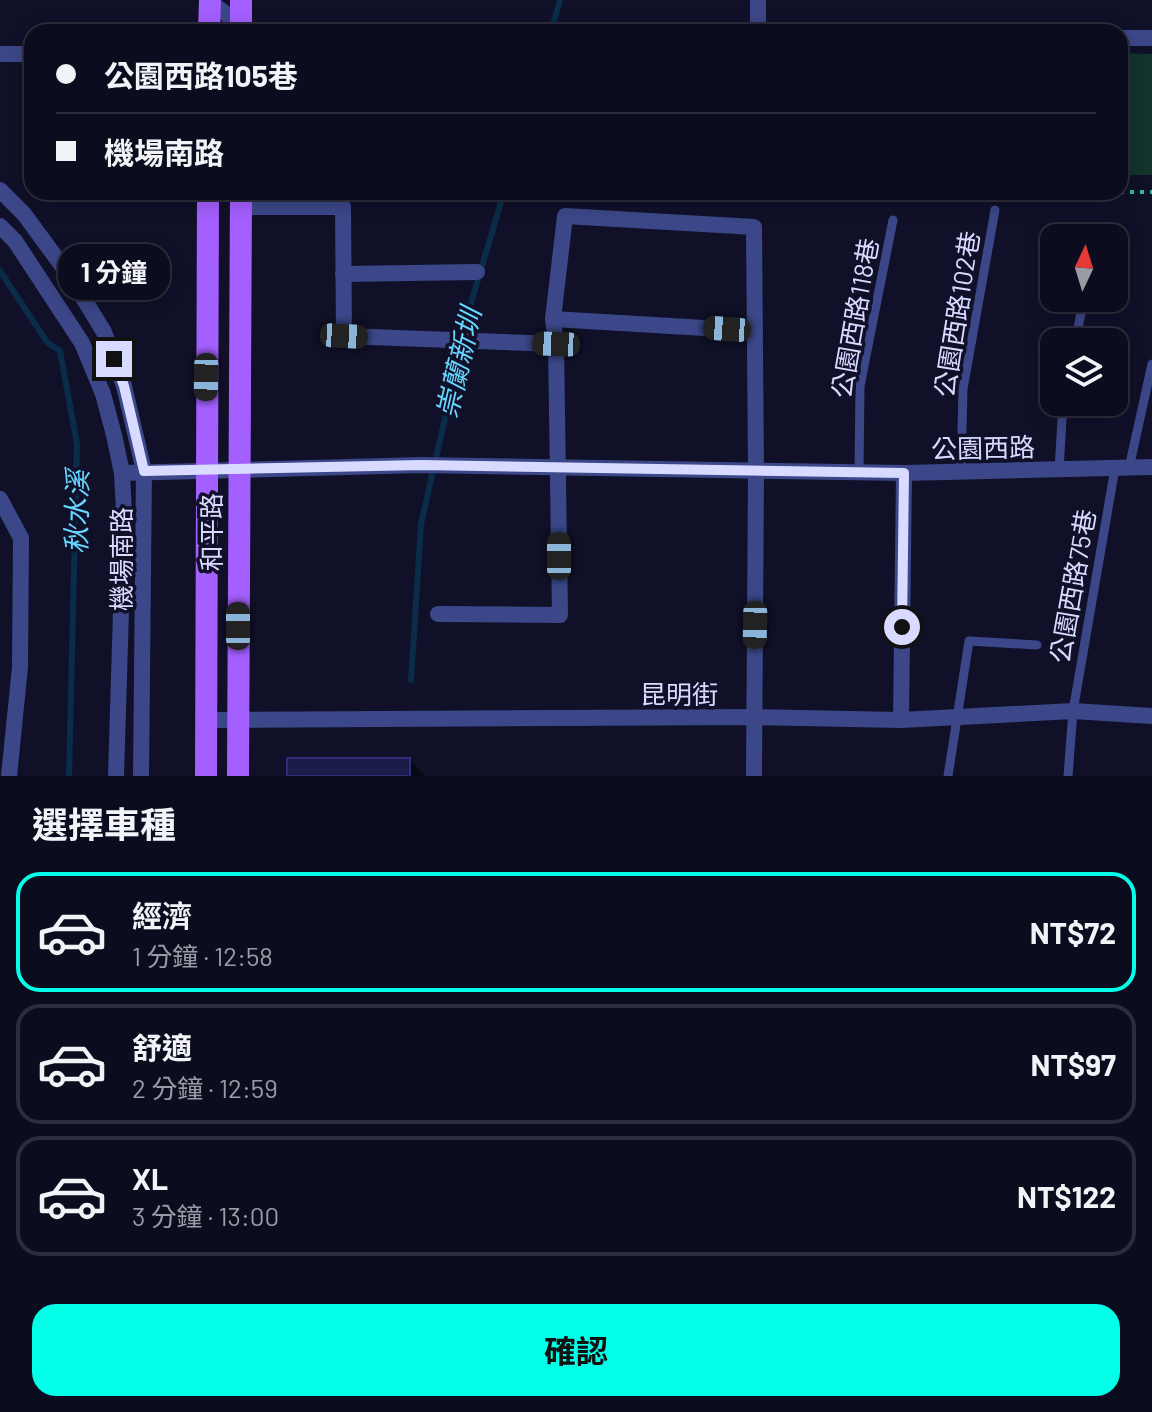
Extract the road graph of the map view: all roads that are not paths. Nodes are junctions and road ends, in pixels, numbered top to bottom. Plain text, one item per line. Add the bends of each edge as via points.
1 (241, 0) edge
2 (758, 0) edge
3 (210, 1) edge
4 (209, 24) edge
5 (232, 24) edge
6 (239, 24) edge
7 (758, 24) edge
8 (1128, 38) edge
9 (1152, 38) edge
10 (0, 54) edge
11 (24, 54) edge
12 (0, 190) edge
13 (208, 200) edge
14 (241, 200) edge
15 (294, 200) edge
16 (995, 210) dead end
17 (893, 220) dead end
18 (0, 226) edge
19 (477, 272) dead end
20 (343, 274) junction
21 (553, 319) junction
22 (755, 331) junction
23 (556, 344) junction
24 (1152, 364) edge
25 (1062, 416) edge
26 (558, 467) junction
27 (1152, 467) edge
28 (1122, 468) junction
29 (206, 470) junction
30 (238, 470) junction
31 (1059, 470) junction
32 (144, 471) junction
33 (756, 471) junction
34 (859, 472) junction
35 (961, 472) junction
36 (122, 473) junction
37 (904, 473) junction
38 (0, 499) edge
39 (438, 614) dead end
40 (1037, 645) dead end
41 (1073, 711) junction
42 (956, 716) junction
43 (1152, 716) edge
44 (754, 717) junction
45 (239, 719) junction
46 (206, 720) junction
47 (901, 720) junction
48 (9, 776) edge
49 (116, 776) edge
50 (141, 776) edge
51 (206, 776) edge
52 (238, 776) edge
53 (754, 776) edge
54 (948, 776) edge
55 (1068, 776) edge

1 - 6 main road
2 - 7 street
3 - 4 main road
3 - 5 street
8 - 9 street
10 - 11 street
12 - 32 street, 機場南路 via 58,260 104,332 124,386
13 - 29 main road, 和平路
14 - 30 main road, 和平路
15 - 20 street via 347,201
16 - 35 lane, 公園西路102巷 via 963,389
17 - 34 lane, 公園西路118巷 via 860,386
18 - 36 street, 機場南路 via 82,343 103,394
19 - 20 street
20 - 23 street via 344,336
21 - 22 street
21 - 22 street via 565,216 754,227
21 - 23 street
22 - 33 street
23 - 26 street
24 - 28 lane, 公園西路75巷
25 - 31 lane
26 - 30 street, 公園西路
26 - 33 street, 公園西路
26 - 39 street via 560,615
27 - 28 street, 公園西路
28 - 31 street, 公園西路
28 - 41 lane, 公園西路75巷
29 - 30 street, 公園西路
29 - 32 street, 公園西路
29 - 46 main road, 和平路
30 - 45 main road, 和平路
31 - 35 street, 公園西路
32 - 36 street, 公園西路
32 - 50 street, 機場南路
33 - 34 street, 公園西路
33 - 44 street
34 - 37 street, 公園西路
35 - 37 street, 公園西路
36 - 49 street, 機場南路
37 - 47 street
38 - 48 street via 21,538 20,667
40 - 42 lane via 969,641
41 - 42 street, 昆明街
41 - 43 street, 昆明街
41 - 55 lane, 公園西路75巷
42 - 47 street, 昆明街
42 - 54 lane
44 - 45 street, 昆明街
44 - 47 street, 昆明街
44 - 53 street
45 - 46 street, 昆明街
45 - 52 main road, 和平路
46 - 51 main road, 和平路

